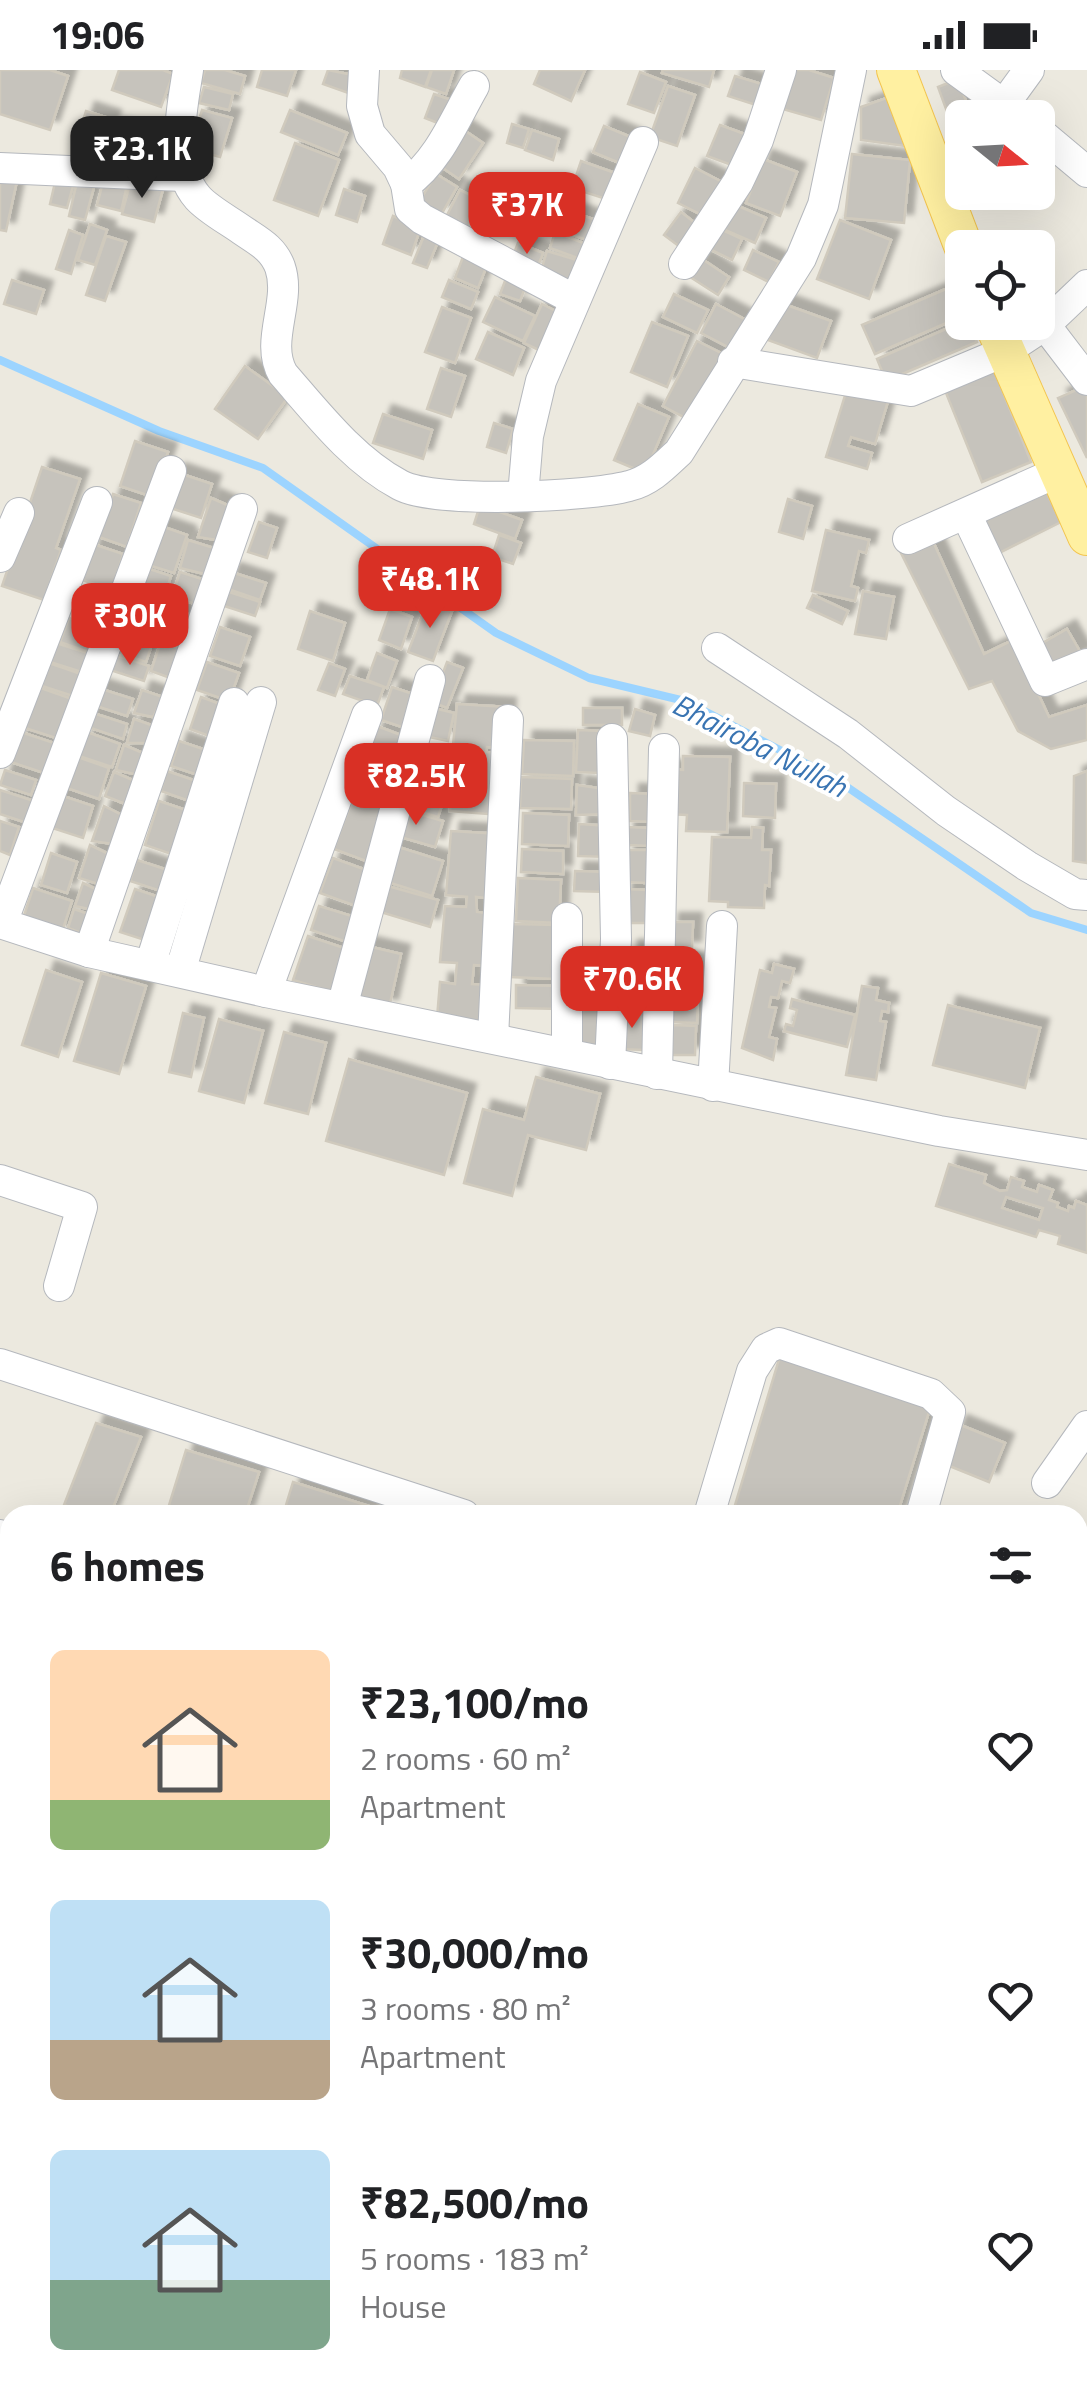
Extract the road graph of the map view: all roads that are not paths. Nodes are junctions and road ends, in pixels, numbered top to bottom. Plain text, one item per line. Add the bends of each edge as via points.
1 (188, 70) edge
2 (364, 70) edge
3 (781, 70) edge
4 (851, 70) edge
5 (896, 70) edge
6 (956, 70) edge
7 (1029, 70) edge
8 (474, 86) dead end
9 (1000, 100) edge
10 (1018, 100) edge
11 (643, 142) dead end
12 (1055, 145) edge
13 (0, 168) edge
14 (1087, 172) edge
15 (183, 176) junction
16 (406, 184) junction
17 (957, 230) edge
18 (684, 264) dead end
19 (1087, 286) edge
20 (575, 300) junction
21 (1055, 316) edge
22 (1055, 338) edge
23 (994, 340) edge
24 (1000, 340) edge
25 (733, 362) junction
26 (1087, 380) edge
27 (171, 471) dead end
28 (1058, 472) junction
29 (523, 496) junction
30 (96, 502) dead end
31 (242, 509) dead end
32 (19, 512) dead end
33 (966, 514) junction
34 (1087, 536) edge
35 (908, 539) dead end
36 (0, 558) edge
37 (717, 648) dead end
38 (1087, 664) edge
39 (430, 680) dead end
40 (367, 715) dead end
41 (508, 720) dead end
42 (612, 739) dead end
43 (664, 749) dead end
44 (0, 752) edge
45 (1087, 895) edge
46 (567, 918) dead end
47 (1, 923) edge
48 (722, 926) dead end
49 (89, 952) junction
50 (150, 966) junction
51 (180, 972) junction
52 (266, 992) junction
53 (342, 1007) junction
54 (494, 1038) junction
55 (567, 1054) junction
56 (610, 1064) junction
57 (657, 1074) junction
58 (714, 1086) junction
59 (1087, 1154) edge
60 (0, 1180) edge
61 (59, 1286) dead end
62 (0, 1364) edge
63 (1087, 1426) edge
64 (1047, 1483) dead end
65 (433, 1505) edge
66 (711, 1505) edge
67 (924, 1505) edge

1 - 15 street via 180,118
2 - 16 street via 362,106 370,134
3 - 18 street via 738,182
4 - 25 street via 823,206 801,258
5 - 17 main road
6 - 9 street
7 - 10 street
8 - 16 street via 442,143
11 - 20 street
12 - 14 street
13 - 15 street
15 - 29 street via 199,199 272,251 282,271 283,297 276,362 364,461 402,487 440,496
16 - 20 street via 410,209 422,219
19 - 21 street
20 - 29 street via 541,381
22 - 26 street
23 - 25 street via 911,391
24 - 28 main road
25 - 29 street via 679,452 657,474 630,486
27 - 47 street
28 - 33 street
28 - 34 main road
30 - 44 street
31 - 49 street
32 - 36 street
33 - 35 street
33 - 38 street via 1045,680
37 - 45 street via 848,734 1027,866
39 - 53 street
40 - 52 street
41 - 54 street
42 - 56 street via 616,939
43 - 57 street
46 - 55 street
47 - 49 street
48 - 58 street
49 - 50 street
50 - 51 street
50 - 51 street via 247,702
51 - 52 street
52 - 53 street
53 - 54 street
54 - 55 street
55 - 56 street
56 - 57 street
57 - 58 street
58 - 59 street
60 - 61 street via 82,1207
62 - 65 street
63 - 64 street
66 - 67 street via 752,1371 778,1343 944,1404 950,1412

